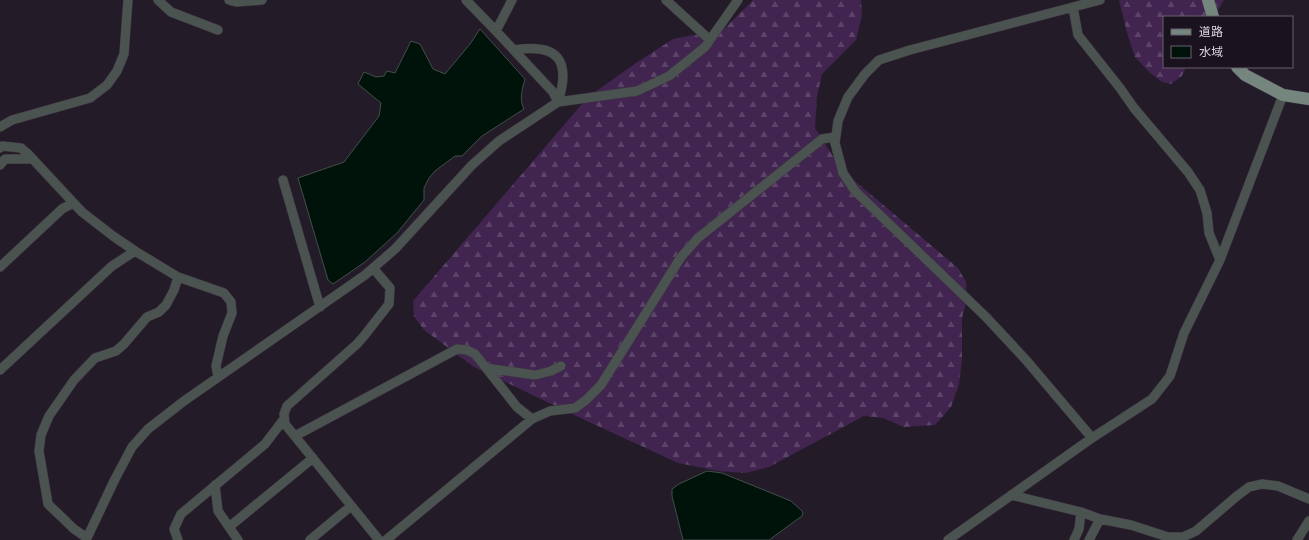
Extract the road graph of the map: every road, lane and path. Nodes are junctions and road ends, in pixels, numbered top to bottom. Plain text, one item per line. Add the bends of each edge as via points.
1 (128, 0) edge
2 (158, 0) edge
3 (229, 0) edge
4 (262, 0) edge
5 (466, 0) edge
6 (512, 0) edge
7 (666, 0) edge
8 (738, 0) edge
9 (1100, 0) edge
10 (1208, 0) edge
11 (1073, 8) junction
12 (1213, 16) edge
13 (218, 30) dead end
14 (496, 31) junction
15 (710, 40) junction
16 (514, 50) junction
17 (1239, 68) edge
18 (1283, 96) junction
19 (1309, 99) edge
20 (558, 102) junction
21 (0, 127) edge
22 (836, 137) junction
23 (0, 148) edge
24 (33, 159) junction
25 (0, 166) edge
26 (283, 180) dead end
27 (73, 203) junction
28 (135, 251) junction
29 (1220, 260) junction
30 (0, 267) edge
31 (373, 268) junction
32 (178, 277) junction
33 (320, 307) junction
34 (561, 366) dead end
35 (486, 368) junction
36 (0, 370) edge
37 (218, 377) junction
38 (532, 418) junction
39 (284, 419) junction
40 (294, 436) junction
41 (1092, 438) junction
42 (313, 458) junction
43 (215, 485) junction
44 (1010, 495) junction
45 (1309, 499) edge
46 (350, 506) junction
47 (1081, 512) junction
48 (1100, 519) junction
49 (1309, 521) edge
50 (229, 526) junction
51 (86, 539) edge
52 (178, 540) edge
53 (238, 540) edge
54 (310, 540) edge
55 (379, 540) edge
56 (386, 540) edge
57 (948, 540) edge
58 (1074, 540) edge
59 (1089, 540) edge
60 (1297, 540) edge

1 - 21 street via 124,54 117,71 107,85 90,98 12,120
2 - 13 street via 171,12
3 - 4 street
5 - 14 street
6 - 14 street
7 - 15 street
8 - 15 street
9 - 11 street
10 - 12 main road
11 - 22 street via 879,60 848,97 838,121
11 - 29 street via 1078,35 1200,190 1207,213 1209,233
14 - 16 street
15 - 20 street via 669,76 637,91
16 - 20 street via 553,92
16 - 20 street via 546,50 560,61 564,71
17 - 18 main road via 1245,75
18 - 19 main road
18 - 29 street
20 - 31 street via 499,141 472,164 395,249
22 - 38 street via 822,139 698,238 681,257 601,385 586,400 575,408 550,411
22 - 41 street via 842,173 855,191 986,317
23 - 24 street via 21,148
24 - 25 street via 6,159
24 - 27 street
26 - 33 street
27 - 28 street
27 - 30 street via 62,209
28 - 32 street
28 - 36 street via 112,266
29 - 41 street via 1184,333 1170,376 1152,399
31 - 33 street
31 - 39 street via 390,288 389,304 357,344 287,406
32 - 37 street via 224,293 231,302 232,313 216,366
32 - 51 street via 166,305 159,312 147,317 116,351 95,358 74,380 49,416 41,435 39,451 48,504
33 - 37 street
34 - 35 street via 535,375
35 - 38 street via 517,407
35 - 40 street via 475,354 457,349
37 - 51 street via 148,429 132,447
38 - 56 street
39 - 40 street
39 - 43 street via 265,444
40 - 42 street
41 - 44 street
42 - 46 street
42 - 50 street
43 - 50 street via 218,511
43 - 52 street via 181,514 174,529
44 - 47 street
44 - 57 street
45 - 48 street via 1278,486 1262,484 1249,487 1196,531 1183,537 1168,537 1131,525
46 - 54 street
46 - 55 street
47 - 48 street
47 - 58 street via 1079,529
48 - 59 street
49 - 60 street
50 - 53 street

